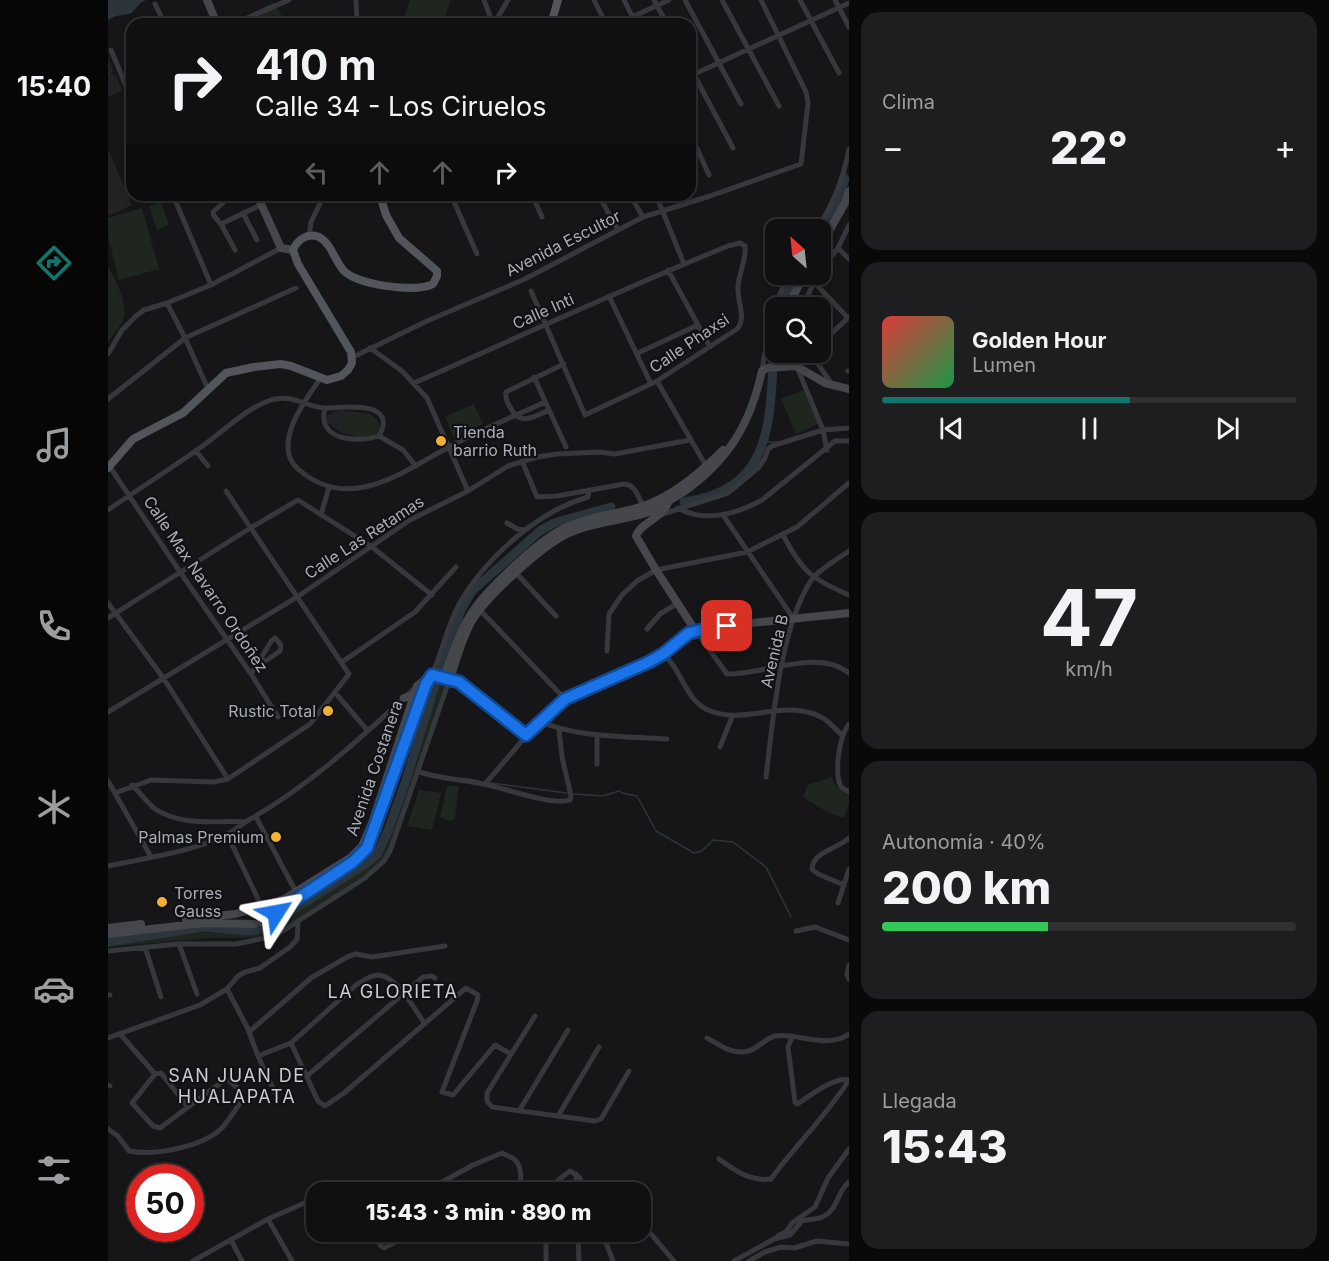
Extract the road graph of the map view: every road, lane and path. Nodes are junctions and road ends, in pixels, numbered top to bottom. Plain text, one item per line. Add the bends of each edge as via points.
1 (207, 0) edge
2 (289, 0) edge
3 (356, 0) edge
4 (484, 0) edge
5 (508, 0) edge
6 (558, 0) edge
7 (563, 0) edge
8 (594, 0) edge
9 (624, 0) edge
10 (669, 0) edge
11 (685, 0) edge
12 (722, 0) edge
13 (761, 0) edge
14 (800, 0) edge
15 (836, 0) edge
16 (656, 3) edge
17 (849, 3) edge
18 (155, 4) dead end
19 (839, 8) junction
20 (632, 17) joint
21 (162, 18) edge
22 (214, 18) edge
23 (247, 18) edge
24 (357, 18) edge
25 (491, 18) edge
26 (497, 18) edge
27 (552, 18) edge
28 (558, 18) edge
29 (603, 18) edge
30 (664, 18) edge
31 (694, 18) edge
32 (811, 20) junction
33 (696, 21) edge
34 (849, 27) edge
35 (779, 35) junction
36 (111, 50) dead end
37 (749, 50) junction
38 (720, 63) junction
39 (696, 73) edge
40 (839, 73) dead end
41 (696, 82) edge
42 (126, 86) edge
43 (741, 104) dead end
44 (779, 106) dead end
45 (696, 146) edge
46 (733, 148) dead end
47 (849, 149) edge
48 (709, 174) dead end
49 (849, 191) edge
50 (696, 200) edge
51 (176, 201) edge
52 (259, 201) edge
53 (321, 201) edge
54 (382, 201) edge
55 (454, 201) edge
56 (535, 201) edge
57 (602, 201) edge
58 (634, 201) edge
59 (659, 201) edge
60 (693, 201) edge
61 (222, 203) dead end
62 (261, 205) junction
63 (663, 210) junction
64 (243, 213) junction
65 (542, 217) dead end
66 (643, 217) junction
67 (823, 219) edge
68 (221, 224) junction
69 (849, 225) edge
70 (831, 228) edge
71 (618, 230) junction
72 (309, 236) junction
73 (257, 240) dead end
74 (281, 248) junction
75 (838, 248) junction
76 (235, 250) dead end
77 (292, 250) junction
78 (477, 254) dead end
79 (831, 257) edge
80 (849, 259) edge
81 (684, 264) junction
82 (668, 270) junction
83 (211, 285) junction
84 (784, 285) edge
85 (817, 285) edge
86 (296, 288) dead end
87 (531, 291) dead end
88 (609, 296) junction
89 (167, 303) junction
90 (848, 318) edge
91 (547, 324) junction
92 (698, 325) junction
93 (831, 334) edge
94 (186, 338) junction
95 (710, 347) junction
96 (370, 348) junction
97 (638, 353) junction
98 (108, 354) edge
99 (353, 357) junction
100 (779, 363) edge
101 (817, 363) edge
102 (564, 364) junction
103 (779, 366) junction
104 (796, 366) junction
105 (765, 370) junction
106 (534, 377) junction
107 (320, 379) junction
108 (414, 383) junction
109 (654, 383) junction
110 (834, 387) junction
111 (208, 389) junction
112 (849, 389) edge
113 (108, 399) edge
114 (304, 402) junction
115 (545, 402) junction
116 (325, 408) junction
117 (549, 410) junction
118 (515, 416) junction
119 (744, 426) junction
120 (849, 428) edge
121 (823, 430) junction
122 (379, 436) junction
123 (826, 437) junction
124 (690, 440) junction
125 (835, 441) junction
126 (849, 441) edge
127 (449, 447) junction
128 (566, 447) dead end
129 (827, 450) junction
130 (196, 451) junction
131 (522, 461) junction
132 (208, 466) dead end
133 (416, 466) junction
134 (706, 466) junction
135 (109, 468) edge
136 (696, 483) junction
137 (849, 483) edge
138 (329, 487) junction
139 (589, 489) junction
140 (226, 490) dead end
141 (468, 491) junction
142 (129, 495) junction
143 (668, 502) junction
144 (678, 508) junction
145 (646, 509) junction
146 (108, 510) edge
147 (321, 515) junction
148 (660, 515) junction
149 (723, 515) junction
150 (507, 524) dead end
151 (649, 524) junction
152 (252, 527) junction
153 (525, 530) junction
154 (783, 535) junction
155 (372, 547) junction
156 (849, 551) edge
157 (747, 552) junction
158 (456, 567) dead end
159 (656, 570) junction
160 (180, 572) junction
161 (516, 573) junction
162 (813, 578) junction
163 (432, 595) junction
164 (849, 595) edge
165 (297, 597) junction
166 (108, 603) edge
167 (678, 603) junction
168 (478, 608) junction
169 (849, 613) edge
170 (115, 614) junction
171 (556, 616) dead end
172 (108, 618) edge
173 (793, 618) junction
174 (647, 629) dead end
175 (695, 630) junction
176 (227, 638) junction
177 (607, 651) dead end
178 (663, 654) junction
179 (261, 662) dead end
180 (342, 662) junction
181 (782, 667) junction
182 (251, 674) junction
183 (849, 674) edge
184 (441, 677) junction
185 (164, 679) junction
186 (417, 686) junction
187 (338, 696) dead end
188 (404, 698) junction
189 (565, 699) junction
190 (416, 700) junction
191 (775, 710) junction
192 (108, 712) edge
193 (278, 717) dead end
194 (732, 717) junction
195 (539, 721) junction
196 (849, 724) edge
197 (559, 730) junction
198 (368, 731) junction
199 (526, 735) junction
200 (597, 735) junction
201 (842, 735) junction
202 (667, 739) dead end
203 (720, 747) dead end
204 (597, 764) dead end
205 (419, 772) junction
206 (766, 777) dead end
207 (228, 779) junction
208 (108, 781) edge
209 (485, 784) junction
210 (132, 785) junction
211 (849, 792) edge
212 (115, 793) junction
213 (256, 817) junction
214 (246, 822) junction
215 (227, 834) junction
216 (849, 838) edge
217 (151, 857) junction
218 (108, 866) edge
219 (849, 869) edge
220 (844, 885) junction
221 (296, 892) junction
222 (838, 903) dead end
223 (256, 909) junction
224 (257, 923) junction
225 (298, 923) junction
226 (108, 928) edge
227 (796, 931) dead end
228 (108, 934) edge
229 (849, 940) edge
230 (179, 944) junction
231 (145, 946) junction
232 (445, 946) dead end
233 (108, 951) edge
234 (849, 965) edge
235 (435, 978) dead end
236 (849, 979) edge
237 (227, 989) junction
238 (197, 994) dead end
239 (403, 995) junction
240 (161, 997) dead end
241 (535, 1016) dead end
242 (425, 1024) junction
243 (568, 1030) dead end
244 (249, 1032) junction
245 (849, 1034) edge
246 (121, 1035) junction
247 (792, 1037) junction
248 (108, 1038) edge
249 (707, 1038) dead end
250 (291, 1043) junction
251 (599, 1047) dead end
252 (511, 1054) junction
253 (258, 1056) junction
254 (629, 1071) dead end
255 (155, 1074) junction
256 (307, 1076) junction
257 (849, 1080) edge
258 (277, 1097) dead end
259 (188, 1107) junction
260 (519, 1111) junction
261 (558, 1116) junction
262 (108, 1129) edge
263 (849, 1149) edge
264 (719, 1159) dead end
265 (576, 1174) junction
266 (442, 1182) edge
267 (521, 1182) edge
268 (556, 1182) edge
269 (576, 1182) edge
270 (581, 1182) edge
271 (849, 1182) edge
272 (306, 1202) edge
273 (268, 1219) junction
274 (651, 1234) edge
275 (774, 1239) junction
276 (231, 1240) junction
277 (378, 1242) edge
278 (395, 1242) edge
279 (546, 1242) edge
280 (578, 1242) edge
281 (606, 1242) edge
282 (849, 1244) edge
283 (194, 1261) edge
284 (242, 1261) edge
285 (292, 1261) edge
286 (546, 1261) edge
287 (579, 1261) edge
288 (613, 1261) edge
289 (674, 1261) edge
290 (734, 1261) edge
291 (750, 1261) edge

1 - 22 main road
2 - 23 street
3 - 24 street
4 - 25 street
5 - 26 street
6 - 27 main road
7 - 28 main road
8 - 29 street
9 - 20 street
10 - 16 street
11 - 31 street
12 - 37 street
13 - 35 street
14 - 32 street
15 - 19 street
16 - 20 street
16 - 30 street
17 - 19 street
18 - 21 street
19 - 32 street
19 - 34 street
32 - 35 street
32 - 40 street
33 - 38 street
35 - 37 street
35 - 50 street, Avenida Escultor via 803,82 808,103 801,164
36 - 42 street
37 - 38 street
37 - 44 street
38 - 39 street
38 - 43 street
41 - 46 street
45 - 48 street
47 - 67 street via 837,194
49 - 70 main road
51 - 83 street
52 - 62 main road
53 - 72 street
54 - 72 main road via 399,238 437,271 433,284 377,286 362,282 344,270 321,238
55 - 78 street
56 - 65 street
57 - 71 street
58 - 66 street
59 - 63 street
60 - 63 street, Avenida Escultor
61 - 68 street via 213,212
62 - 64 street
62 - 74 main road
63 - 66 street, Avenida Escultor
63 - 81 street
64 - 68 street
64 - 73 street
66 - 71 street, Avenida Escultor
68 - 76 street
69 - 75 street
71 - 96 street, Avenida Escultor via 525,279
72 - 77 main road via 298,241
74 - 77 main road
74 - 83 street
75 - 79 street
75 - 80 street
77 - 99 main road
81 - 82 street, Calle Inti
81 - 95 street, Calle Phaxsi via 736,243 745,246 738,290 741,325
82 - 88 street, Calle Inti
82 - 92 street
83 - 89 street
84 - 105 street, Avenida Costanera via 768,331
85 - 90 street
86 - 94 street
87 - 91 street
88 - 91 street, Calle Inti
88 - 97 street
89 - 94 street
89 - 98 street via 136,315
90 - 93 street
91 - 102 street
91 - 108 street, Calle Inti
92 - 95 street
92 - 97 street
94 - 111 street
94 - 113 street
95 - 109 street, Calle Phaxsi
96 - 99 street, Avenida Escultor
96 - 108 street
97 - 109 street
99 - 107 main road via 341,376
100 - 103 main road
101 - 110 street
102 - 106 street
102 - 109 street, Calle Phaxsi via 585,415
103 - 104 main road
103 - 105 main road
104 - 110 main road
104 - 121 street
105 - 119 main road, Avenida Costanera
106 - 115 street
106 - 118 street via 506,392
107 - 111 main road via 291,366 254,366 226,373
107 - 114 street
108 - 127 street via 427,398
109 - 124 street
110 - 112 main road
111 - 135 main road via 177,418 134,439
114 - 116 street
114 - 130 street via 269,400
114 - 138 street via 292,426 289,453 294,465
115 - 117 street
115 - 118 street
116 - 122 street via 324,425 339,436 363,440
116 - 122 street via 374,410 382,422
117 - 118 street via 526,420
117 - 128 street
118 - 127 street
119 - 134 main road, Avenida Costanera
119 - 136 main road, Avenida Costanera via 724,455
120 - 121 street
121 - 123 street
121 - 144 street via 772,446 758,468 728,493
122 - 133 street via 403,450
123 - 125 street
123 - 129 street
124 - 131 street, Calle Las Retamas via 615,454 557,454
124 - 134 street
125 - 126 street
125 - 129 street
127 - 133 street
127 - 141 street
129 - 149 street via 762,500
130 - 132 street
130 - 142 street
131 - 139 street via 537,497
131 - 141 street, Calle Las Retamas
133 - 138 street via 382,483
134 - 136 main road
134 - 145 main road, Avenida Costanera
135 - 142 street, Calle Max Navarro Ordoñez
136 - 143 main road, Avenida Costanera
137 - 154 street via 797,528
138 - 147 street
139 - 145 street via 631,485
139 - 153 street via 588,497 560,506
140 - 152 street
141 - 155 street, Calle Las Retamas via 410,520
142 - 146 street
142 - 160 street, Calle Max Navarro Ordoñez
143 - 145 main road, Avenida Costanera
143 - 148 main road, Avenida Costanera
144 - 148 street
144 - 149 street via 693,514
145 - 151 main road
145 - 161 main road, Avenida Costanera via 569,533
145 - 168 main road, Avenida Costanera via 601,516 561,530 513,567
147 - 152 street via 298,500
147 - 155 street
148 - 151 main road, Avenida Costanera
149 - 157 street
150 - 153 street
151 - 159 main road via 639,529 636,536
152 - 160 street
152 - 165 street
153 - 184 street via 492,560 462,599
154 - 157 street
154 - 162 street
155 - 163 street
155 - 165 street, Calle Las Retamas
156 - 162 street, Avenida B
157 - 159 street
157 - 173 street
158 - 163 street
159 - 167 main road
159 - 177 street via 637,581 612,608
160 - 170 street
160 - 176 street, Calle Max Navarro Ordoñez
161 - 168 main road, Avenida Costanera
161 - 171 street
162 - 164 street
162 - 173 street, Avenida B
163 - 180 street via 404,621
165 - 176 street, Calle Las Retamas
165 - 180 street
166 - 170 street
167 - 174 street via 660,614
167 - 175 main road
168 - 184 main road, Avenida Costanera
168 - 189 street
169 - 173 main road
170 - 172 street
170 - 185 street
173 - 175 main road
173 - 181 street, Avenida B
175 - 178 street
175 - 181 street via 727,674
176 - 182 street, Calle Max Navarro Ordoñez
176 - 185 street, Calle Las Retamas
178 - 189 street
178 - 194 street via 673,663 697,703
179 - 182 street
180 - 207 street via 349,674 310,724
181 - 183 street via 824,662
181 - 191 street, Avenida B
182 - 193 street, Calle Max Navarro Ordoñez
184 - 186 main road via 423,680
184 - 190 main road, Avenida Costanera via 426,684
184 - 199 street via 464,686
184 - 205 street
185 - 192 street, Calle Las Retamas
185 - 207 street
186 - 188 street
186 - 190 main road, Avenida Costanera
187 - 198 street
188 - 190 main road
188 - 198 street
189 - 195 street
190 - 221 main road, Avenida Costanera via 362,846
190 - 224 main road, Avenida Costanera via 374,833 363,854
191 - 194 street
191 - 201 street via 795,710 821,717
191 - 206 street, Avenida B
194 - 203 street
195 - 197 street
195 - 199 street
196 - 201 street
197 - 200 street
197 - 209 street via 570,800 531,796
198 - 213 street via 292,795
199 - 209 street
200 - 202 street
200 - 204 street
201 - 211 street via 838,782
205 - 209 street
205 - 225 street via 384,861
207 - 210 street via 151,780
208 - 212 street
210 - 212 street
210 - 214 street via 153,807 180,820
212 - 217 street
213 - 214 street
213 - 221 street
214 - 215 street
215 - 217 street
215 - 223 street via 259,901
216 - 220 street via 812,864 818,874
217 - 218 street
219 - 220 street
220 - 222 street
221 - 223 main road, Avenida Costanera
223 - 224 main road via 263,915
223 - 224 main road via 247,917
223 - 226 main road, Avenida Costanera
224 - 228 main road via 203,923
225 - 230 street via 262,940
225 - 237 street via 297,939 290,947 260,968 238,976
227 - 229 street via 815,927
230 - 231 street
230 - 238 street
231 - 233 street
231 - 240 street
232 - 244 street via 372,957 349,956 311,978
234 - 236 street
235 - 239 street via 423,977
237 - 244 street
237 - 246 street via 200,1005
239 - 242 street
239 - 250 street via 386,977 367,978
239 - 256 street
241 - 252 street
242 - 252 street via 466,988 478,995 442,1092 453,1095 495,1045
242 - 256 street via 325,1106 318,1101
243 - 260 street
244 - 253 street
245 - 247 street via 824,1040
246 - 248 street
246 - 255 street
247 - 249 street via 773,1036 746,1053 734,1052
247 - 257 street via 788,1047 797,1104 843,1078
250 - 253 street
250 - 256 street
251 - 261 street
252 - 260 street via 487,1093 488,1101 498,1109
253 - 258 street
254 - 261 street via 601,1119
255 - 259 street via 160,1073
255 - 259 street via 132,1103 153,1126 160,1128
257 - 264 street via 771,1179 743,1174
259 - 262 street via 227,1078 237,1088 241,1102 221,1129 200,1142 174,1149 129,1151
260 - 261 street
263 - 275 street via 828,1178 815,1207
265 - 268 street via 570,1171
265 - 269 street
265 - 270 street
266 - 267 street via 502,1153 515,1160
271 - 275 street via 826,1215 802,1221 790,1235
272 - 273 street
273 - 276 street
273 - 285 street
274 - 289 street
275 - 290 street
276 - 283 street
276 - 284 street
277 - 278 street via 384,1248
279 - 286 street
280 - 287 street
281 - 288 street
282 - 291 street via 817,1242 781,1247

